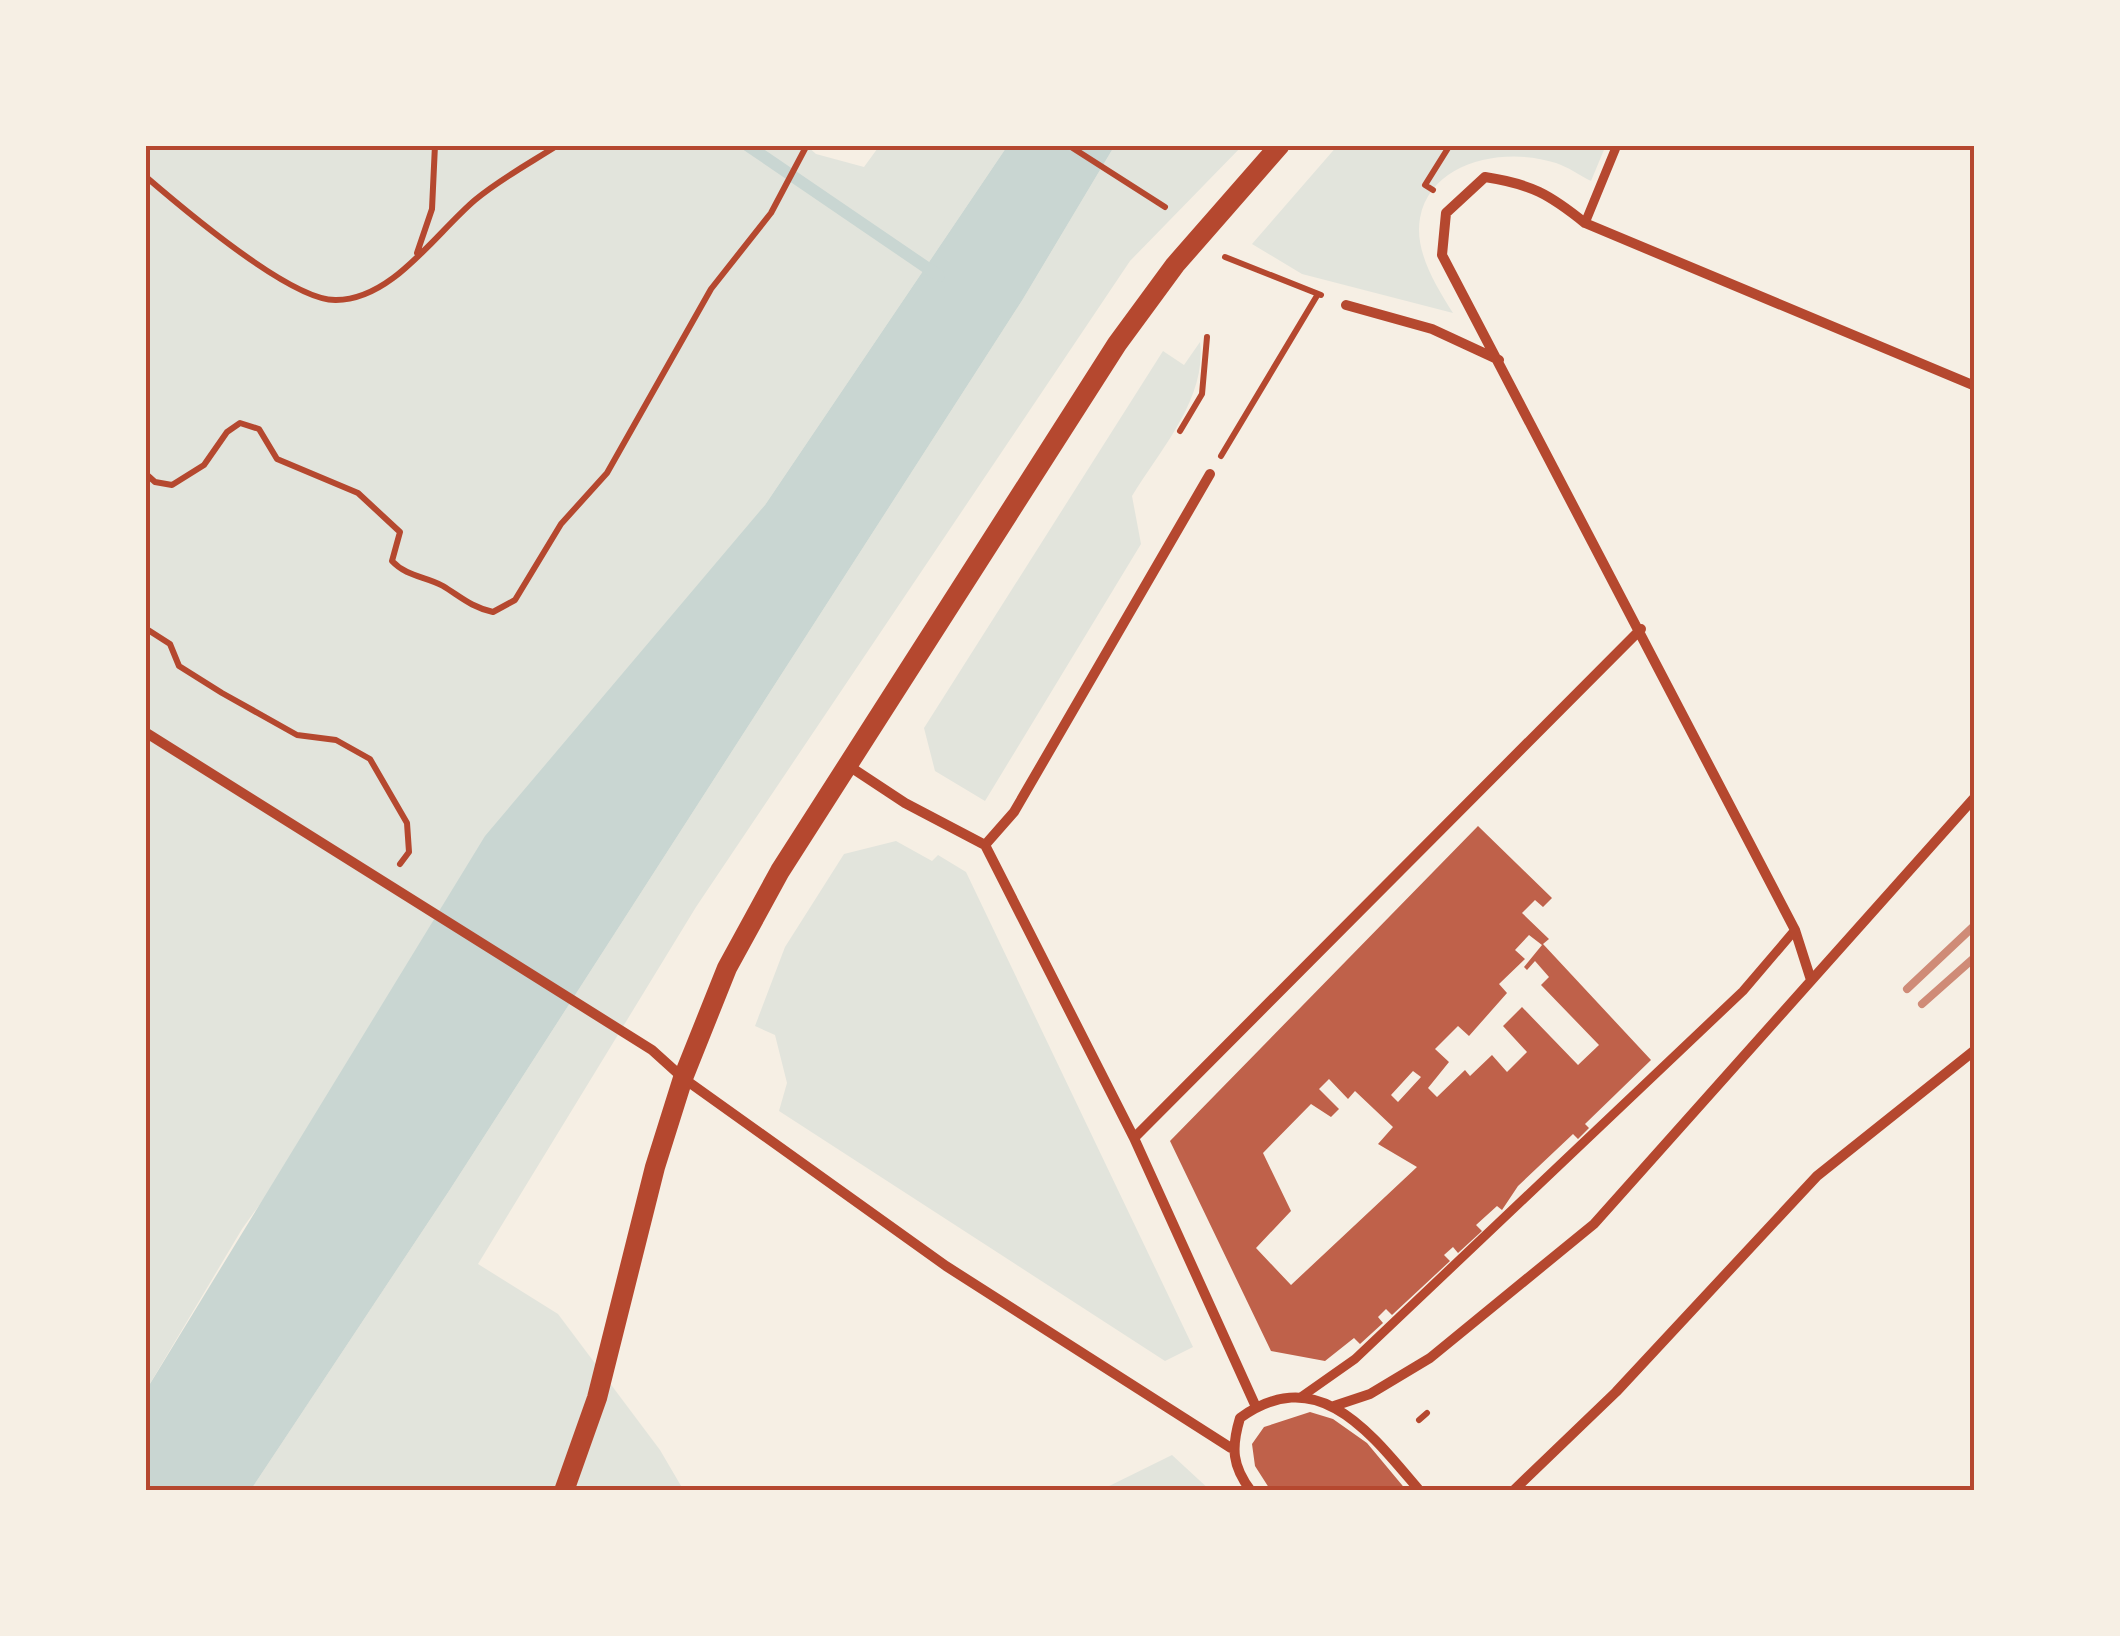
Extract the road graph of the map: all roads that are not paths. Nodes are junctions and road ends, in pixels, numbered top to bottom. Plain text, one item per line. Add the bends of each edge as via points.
1 (1280, 145) edge
2 (1617, 145) edge
3 (1585, 223) junction
4 (1346, 305) dead end
5 (1502, 362) junction
6 (1975, 386) edge
7 (1210, 474) dead end
8 (1641, 629) junction
9 (145, 732) edge
10 (849, 766) junction
11 (1975, 797) edge
12 (985, 845) junction
13 (1794, 930) junction
14 (1810, 980) junction
15 (1975, 1050) edge
16 (683, 1078) junction
17 (1134, 1138) junction
18 (1301, 1397) junction
19 (1256, 1406) junction
20 (1334, 1406) junction
21 (1232, 1448) junction
22 (564, 1491) edge
23 (1251, 1491) edge
24 (1420, 1491) edge
25 (1512, 1491) edge

1 - 10 main road via 1174,265 1117,344
2 - 3 street
3 - 5 street via 1547,193 1485,177 1446,213 1442,255
3 - 6 street
4 - 5 street via 1432,329
5 - 8 street
7 - 12 street via 1014,812
8 - 13 street
8 - 17 street
9 - 16 street via 652,1050
10 - 12 street
10 - 16 main road via 751,921
11 - 14 street
12 - 17 street
13 - 14 street
13 - 18 street via 1743,992 1355,1359
14 - 20 street via 1594,1224 1430,1358 1370,1394
15 - 25 street via 1817,1176 1616,1392
16 - 21 street via 946,1266
16 - 22 main road via 597,1398
17 - 19 street
18 - 19 street
18 - 20 street
19 - 21 street via 1240,1418
20 - 24 street via 1356,1420
21 - 23 street

